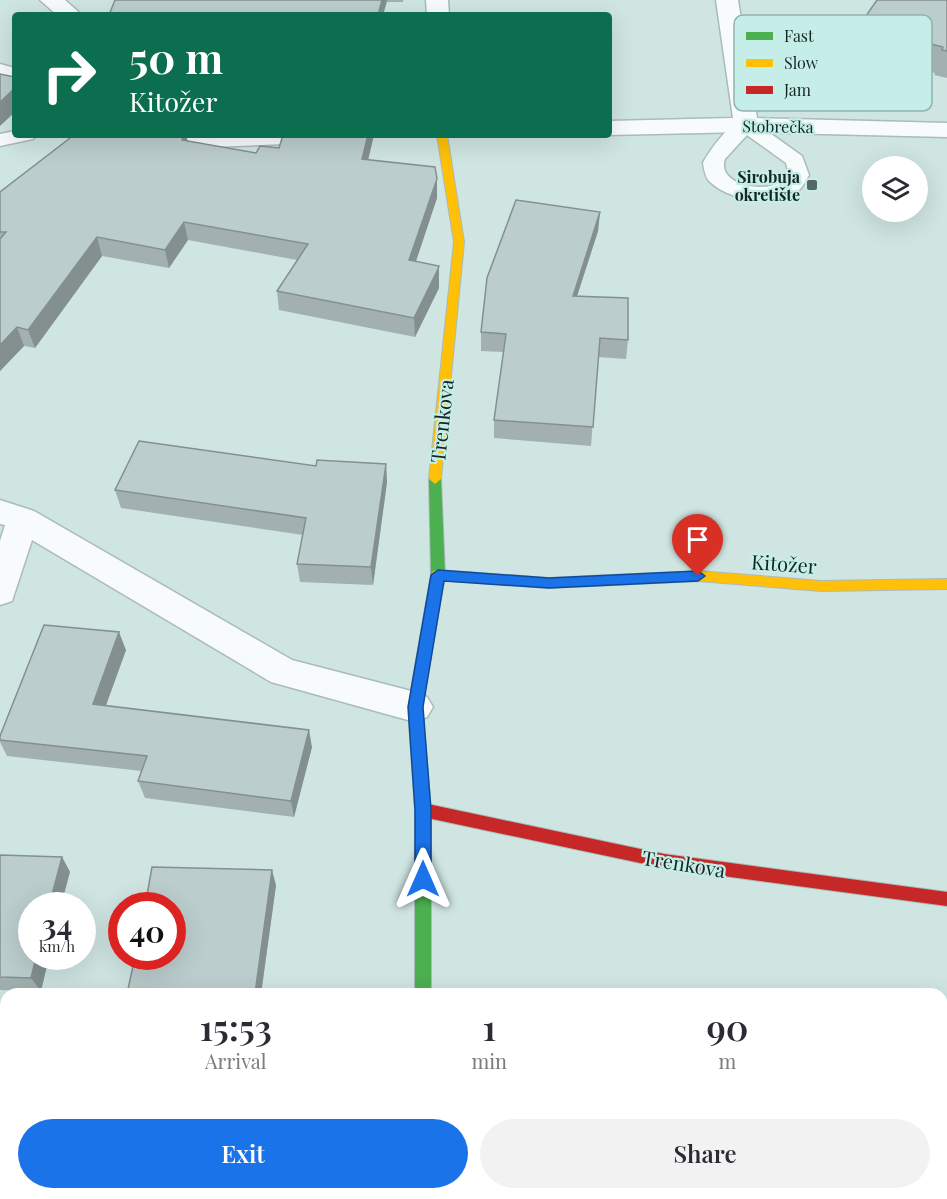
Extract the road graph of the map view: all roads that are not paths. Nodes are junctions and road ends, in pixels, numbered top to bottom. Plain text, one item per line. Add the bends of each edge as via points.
1 (51, 0) edge
2 (727, 0) edge
3 (67, 12) edge
4 (734, 46) edge
5 (744, 111) edge
6 (746, 125) junction
7 (612, 128) edge
8 (947, 130) edge
9 (176, 138) edge
10 (261, 138) edge
11 (442, 138) edge
12 (11, 515) edge
13 (438, 575) junction
14 (947, 584) edge
15 (0, 592) edge
16 (416, 707) junction
17 (423, 810) junction
18 (947, 899) edge
19 (423, 988) edge

1 - 3 street
2 - 4 street
5 - 6 street
6 - 7 street, Stobrečka
6 - 8 street, Stobrečka
9 - 10 street
11 - 13 street, Trenkova via 459,242 434,485
12 - 15 street
12 - 16 street via 283,672
13 - 14 street, Kitožer via 549,583 698,576 821,586
13 - 16 street, Trenkova
16 - 17 street, Trenkova
17 - 18 street, Trenkova via 664,861
17 - 19 street, Trenkova

